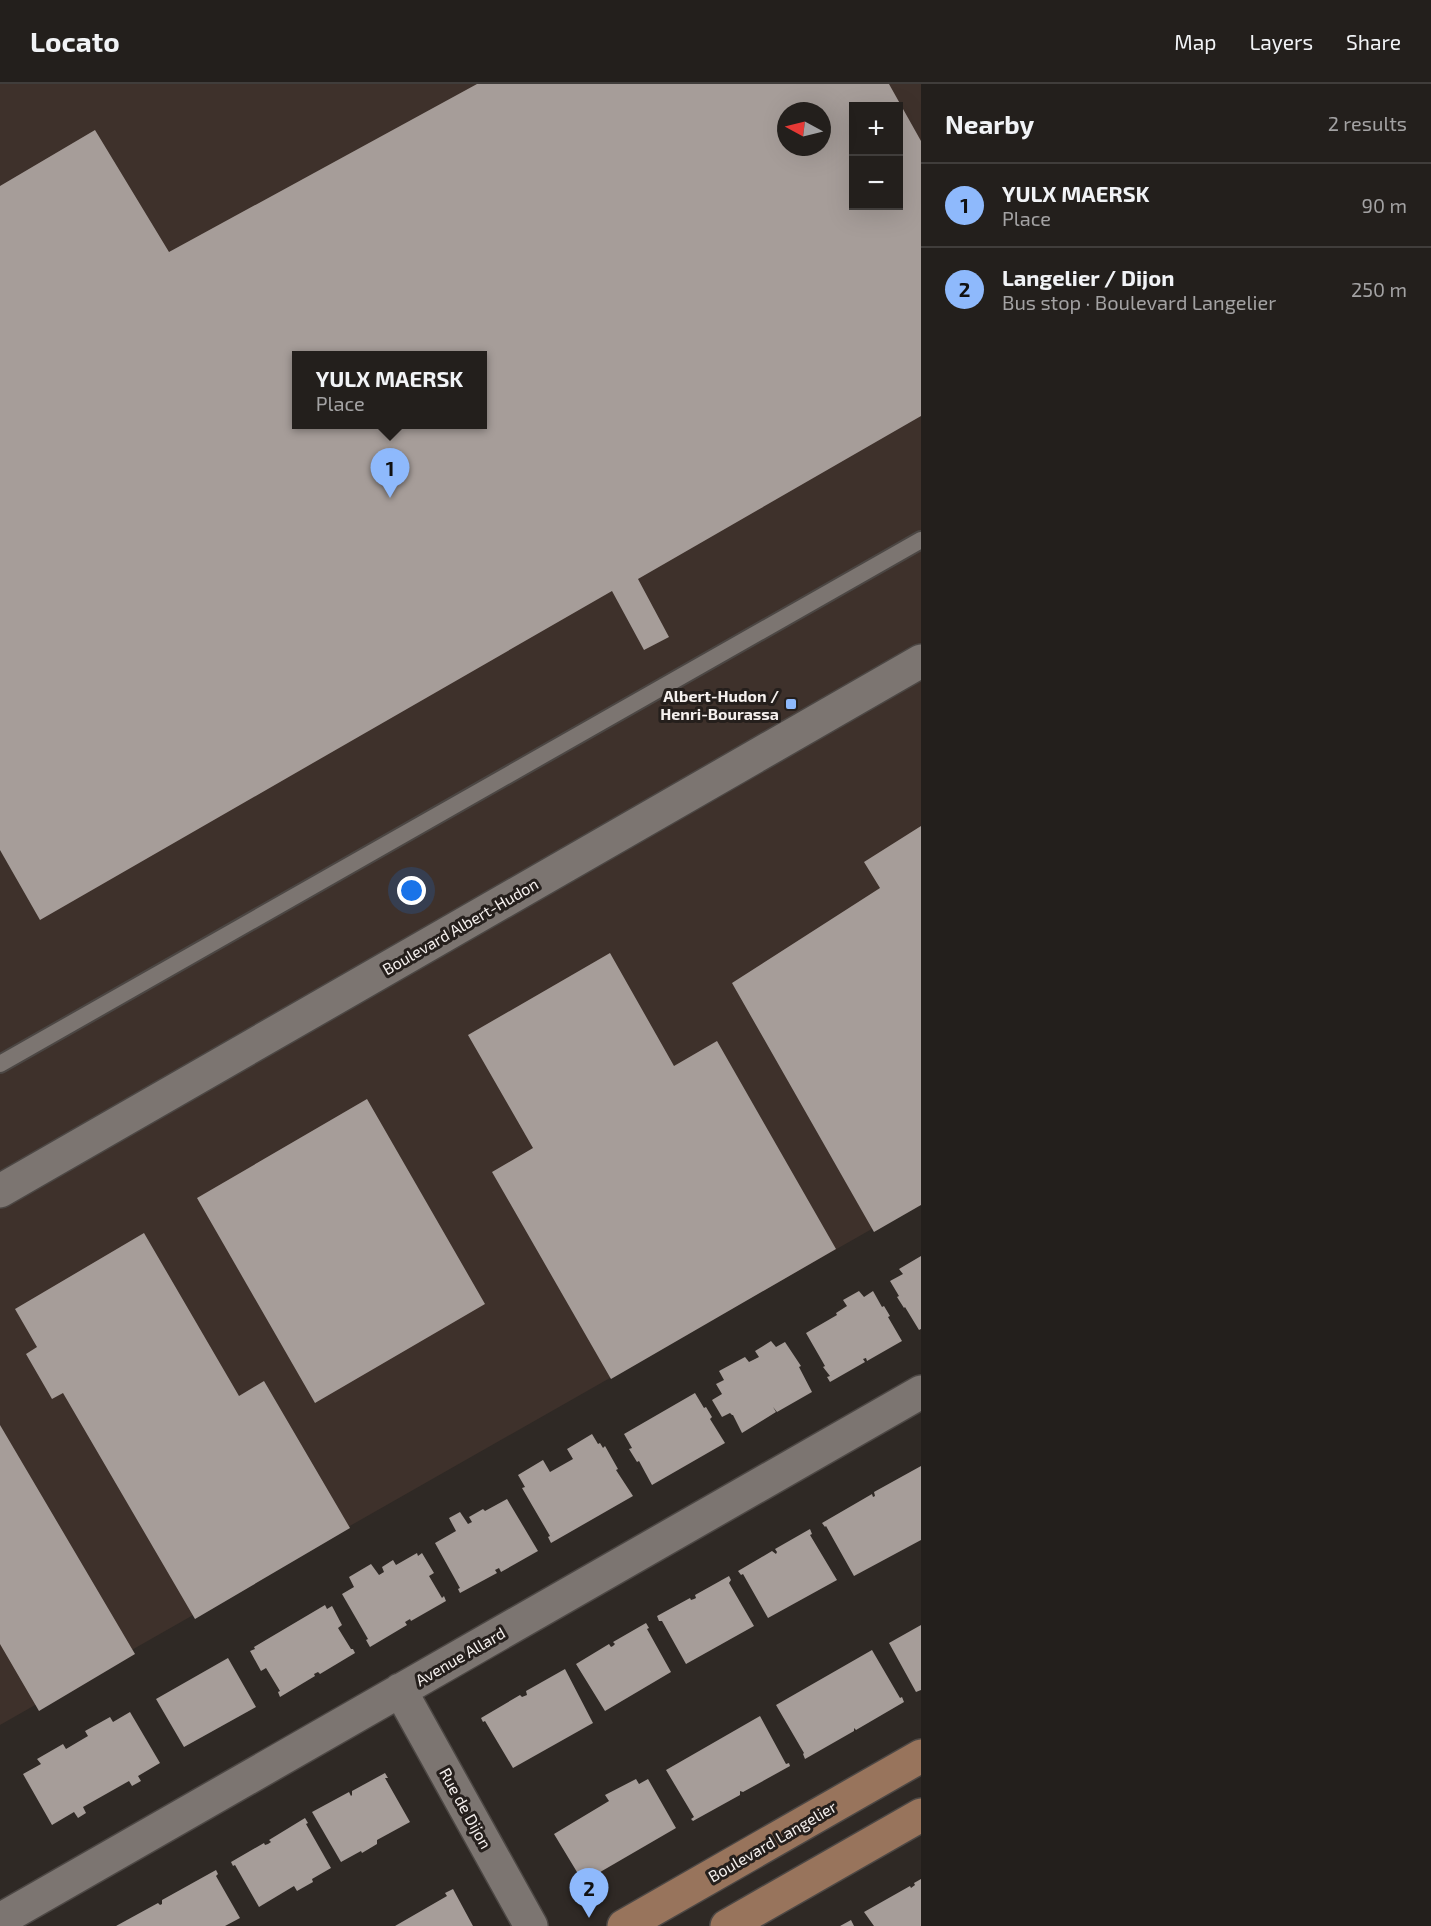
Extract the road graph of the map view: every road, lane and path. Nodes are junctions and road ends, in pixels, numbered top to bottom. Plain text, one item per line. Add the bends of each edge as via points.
1 (921, 540) edge
2 (921, 661) edge
3 (0, 1064) edge
4 (0, 1191) edge
5 (921, 1392) edge
6 (400, 1690) junction
7 (921, 1756) edge
8 (921, 1815) edge
9 (0, 1920) edge
10 (531, 1926) edge
11 (624, 1926) edge
12 (727, 1926) edge

1 - 3 lane
2 - 4 street, Boulevard Albert-Hudon
5 - 6 street, Avenue Allard
6 - 9 street, Avenue Allard
6 - 10 street, Rue de Dijon
7 - 11 main road, Boulevard Langelier
8 - 12 main road

